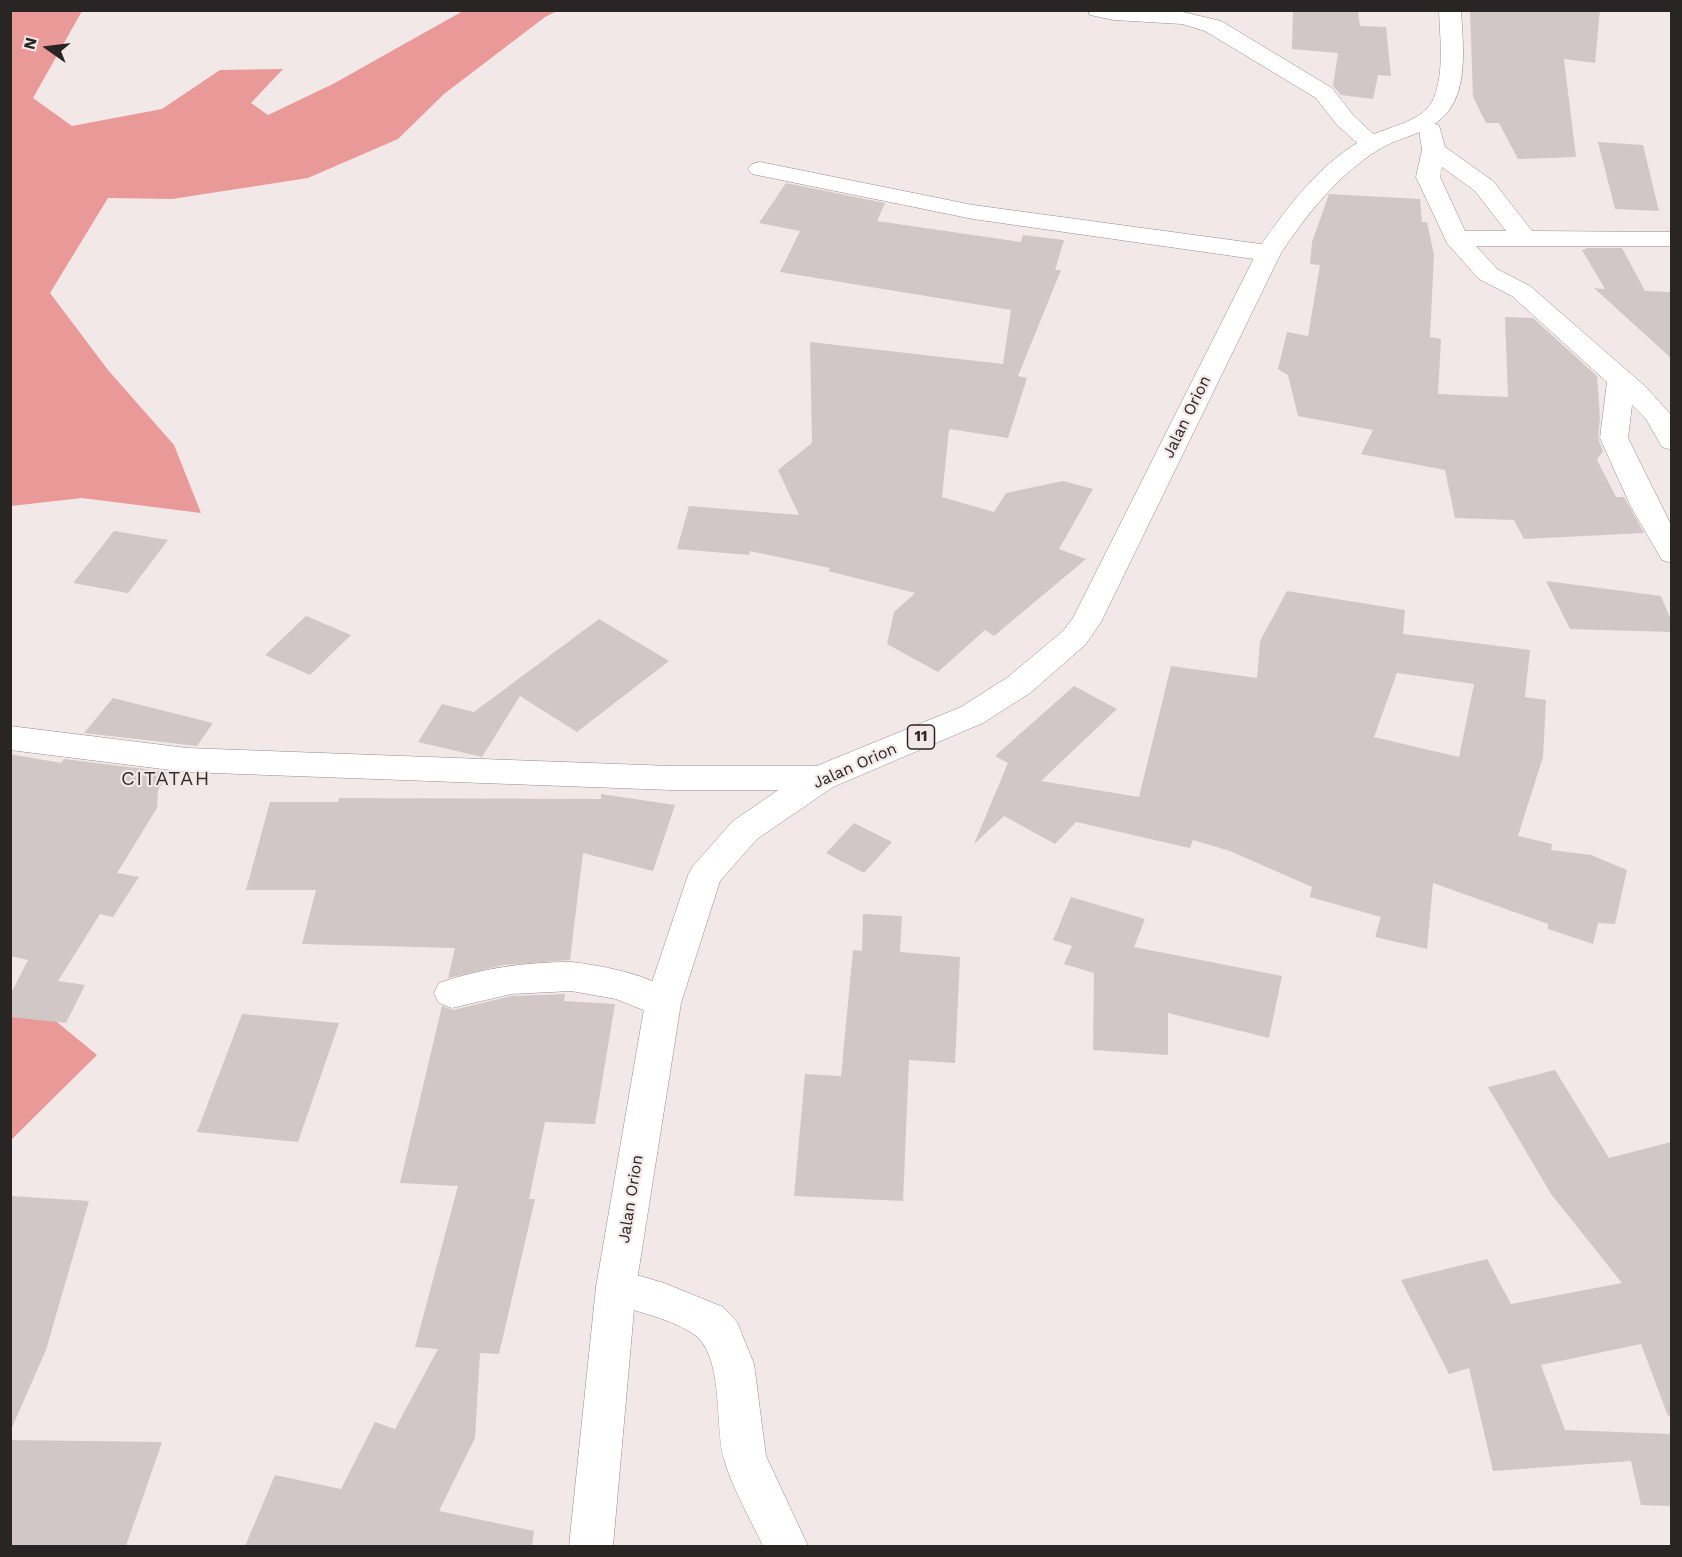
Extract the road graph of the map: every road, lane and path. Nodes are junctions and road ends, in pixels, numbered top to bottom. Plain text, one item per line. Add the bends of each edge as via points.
1 (1098, 10) edge
2 (1450, 10) edge
3 (1429, 118) junction
4 (1372, 144) junction
5 (1434, 150) junction
6 (760, 168) dead end
7 (1455, 238) junction
8 (1525, 238) junction
9 (1671, 239) edge
10 (1268, 253) junction
11 (1621, 381) junction
12 (1671, 441) edge
13 (1671, 553) edge
14 (10, 738) edge
15 (821, 778) junction
16 (452, 993) dead end
17 (663, 1003) junction
18 (616, 1287) junction
19 (591, 1546) edge
20 (786, 1546) edge

1 - 4 main road via 1183,18 1213,26 1324,93 1345,120
2 - 3 main road via 1448,86 1440,107
3 - 4 main road, Jalan Orion / 11
3 - 5 main road
4 - 10 main road, Jalan Orion / 11 via 1334,171 1301,206
5 - 7 main road via 1428,177
5 - 8 main road via 1484,186
6 - 10 main road via 973,213
7 - 8 main road
7 - 11 main road via 1488,274 1521,291
8 - 9 main road
10 - 15 main road, Jalan Orion / 11 via 1086,622 1074,638 1019,685 972,715
11 - 12 main road via 1657,415
11 - 13 main road via 1614,438
14 - 15 main road via 187,760 671,778
15 - 17 main road, Jalan Orion / 11 via 745,830 705,875
16 - 17 main road via 500,980 569,977 611,983
17 - 18 main road, Jalan Orion / 11
18 - 19 main road, Jalan Orion / 11
18 - 20 main road via 664,1301 708,1320 722,1335 733,1364 745,1458

